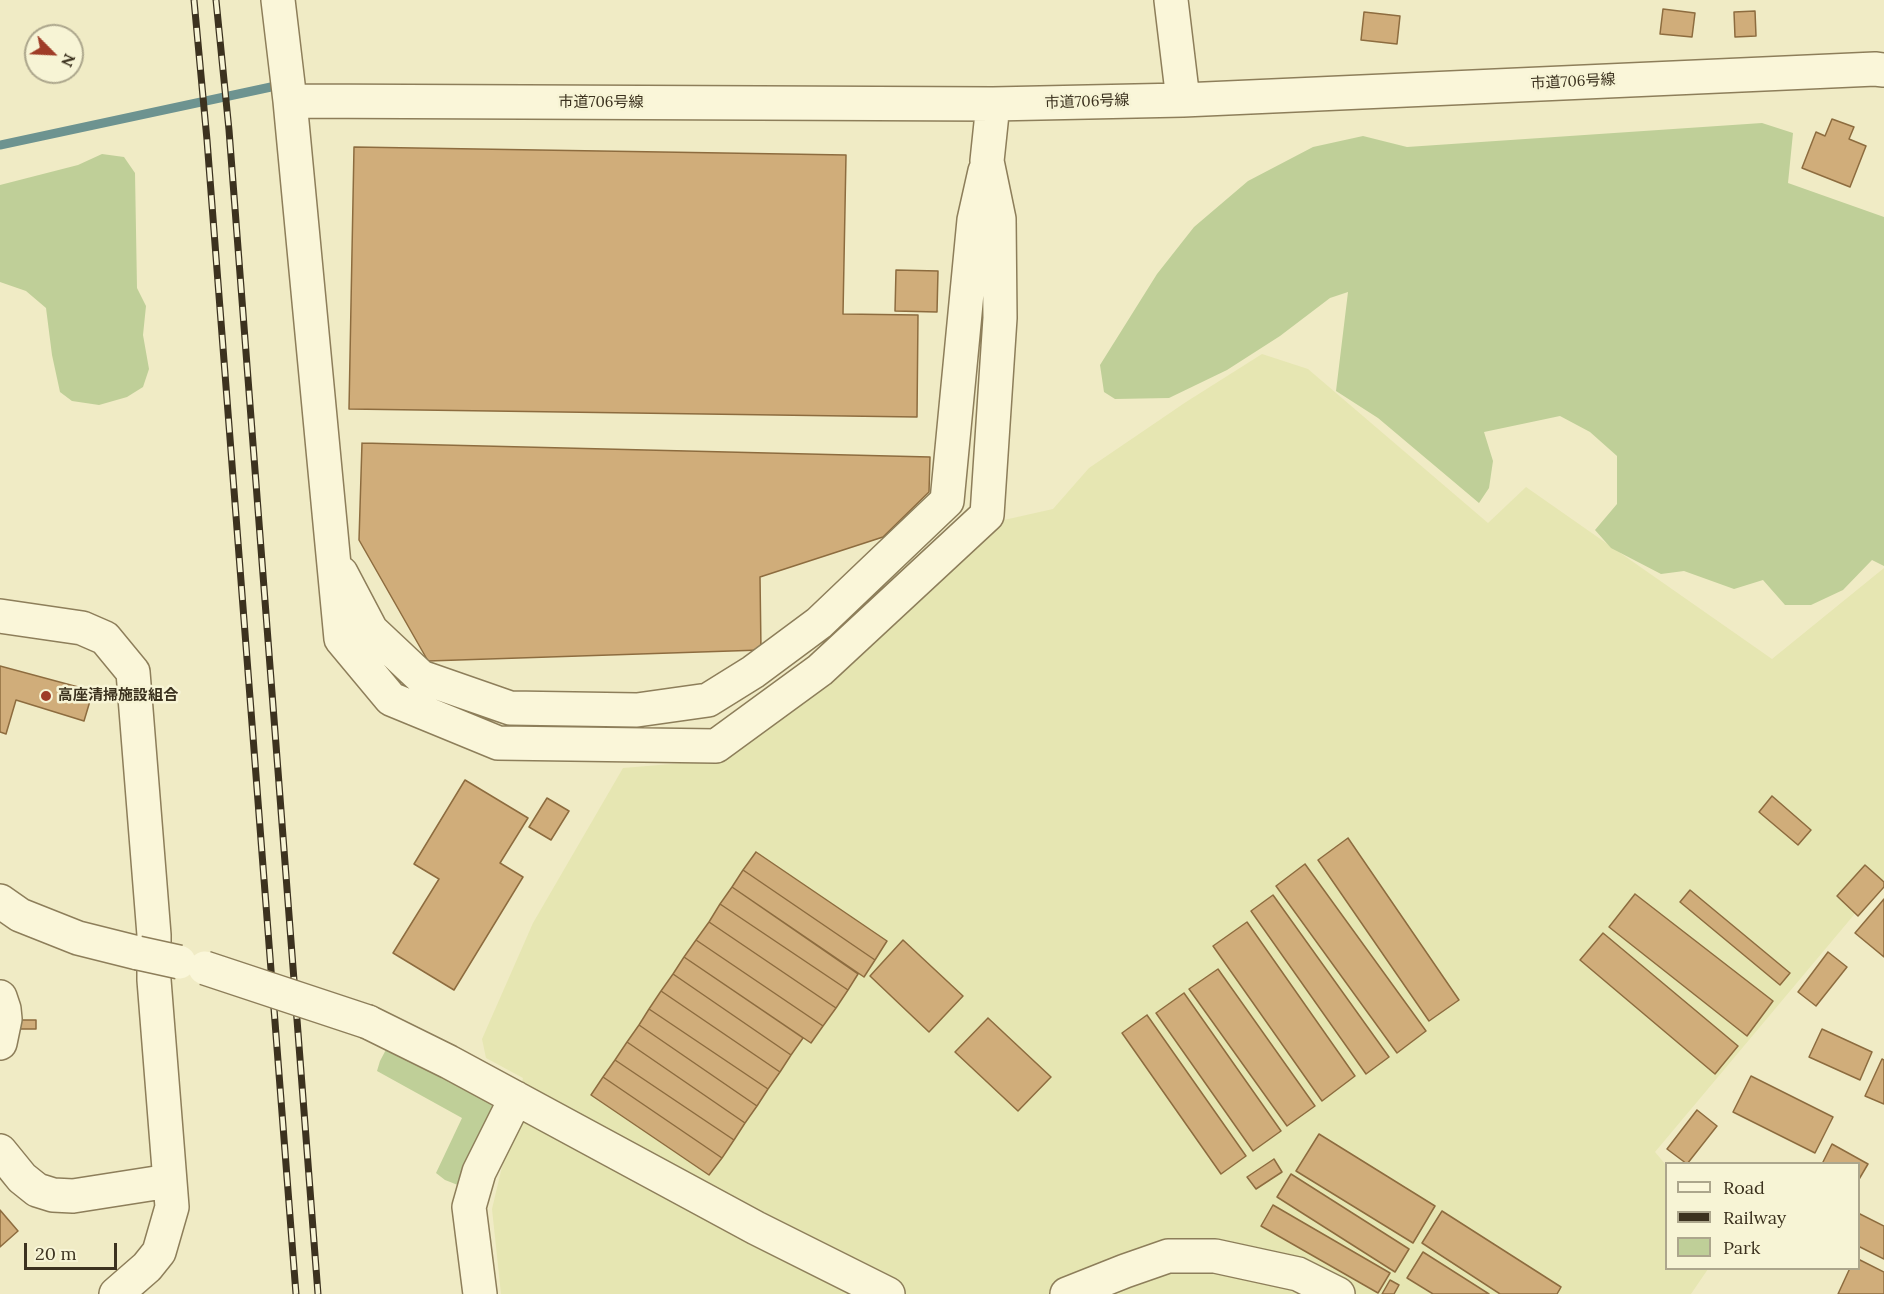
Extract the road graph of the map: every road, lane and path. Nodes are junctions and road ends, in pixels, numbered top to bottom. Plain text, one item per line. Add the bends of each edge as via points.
1 (278, 0) edge
2 (1171, 0) edge
3 (1884, 70) edge
4 (1183, 99) junction
5 (290, 101) junction
6 (993, 104) junction
7 (987, 161) junction
8 (334, 559) junction
9 (0, 616) edge
10 (0, 901) edge
11 (0, 997) edge
12 (0, 1043) edge
13 (516, 1098) junction
14 (0, 1150) edge
15 (170, 1181) junction
16 (116, 1294) edge
17 (480, 1294) edge
18 (888, 1294) edge
19 (1067, 1294) edge
20 (1338, 1294) edge

1 - 5 street
2 - 4 street
3 - 4 street, 市道706号線
4 - 6 street, 市道706号線
5 - 6 street, 市道706号線
5 - 8 street
6 - 7 street
7 - 8 street via 974,220 947,501 819,623 708,700 637,710 510,708 421,677 371,630
7 - 8 street via 999,219 1000,307 987,516 820,670 716,746 498,743 391,699 341,639
9 - 15 street via 82,627 105,638 133,672
10 - 13 street, bridge via 20,915 78,938 192,965 368,1022
11 - 12 street via 5,1019
13 - 17 street via 479,1172 470,1207
13 - 18 street via 756,1228
14 - 15 street via 22,1178 37,1190 53,1195 73,1196
15 - 16 street via 172,1207 159,1252
19 - 20 street via 1168,1256 1215,1256 1298,1274

